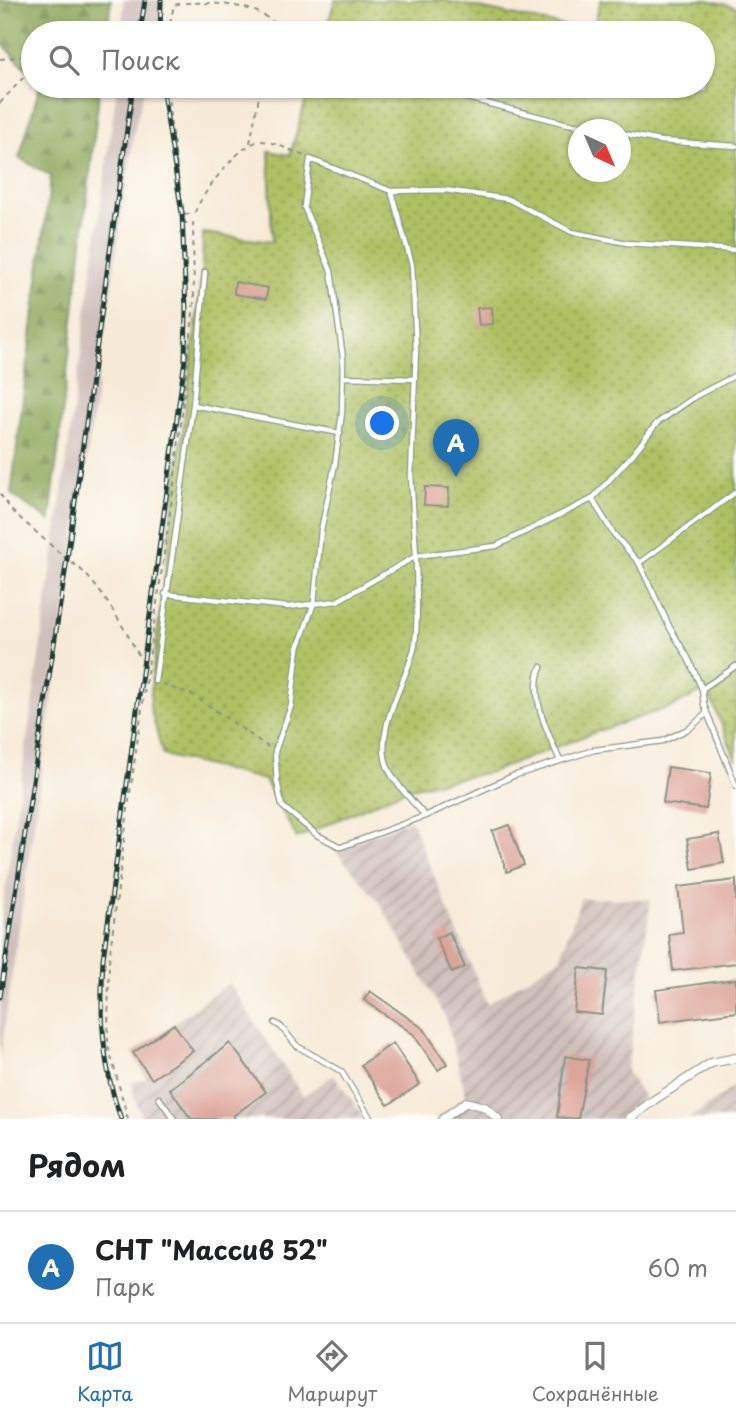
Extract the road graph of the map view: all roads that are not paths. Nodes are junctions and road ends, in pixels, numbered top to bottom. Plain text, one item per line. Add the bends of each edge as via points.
1 (467, 98) edge
2 (568, 123) edge
3 (631, 135) edge
4 (736, 146) edge
5 (391, 191) junction
6 (736, 250) edge
7 (205, 272) dead end
8 (736, 375) edge
9 (343, 377) junction
10 (415, 379) junction
11 (193, 405) junction
12 (340, 433) junction
13 (736, 492) edge
14 (592, 499) junction
15 (416, 556) junction
16 (639, 563) junction
17 (165, 594) junction
18 (314, 603) junction
19 (736, 666) edge
20 (541, 667) dead end
21 (155, 681) road end
22 (702, 688) junction
23 (707, 713) junction
24 (560, 761) junction
25 (736, 786) edge
26 (425, 816) junction
27 (275, 1023) dead end
28 (736, 1058) edge
29 (159, 1098) dead end
30 (174, 1119) edge
31 (371, 1119) edge
32 (443, 1119) edge
33 (498, 1119) edge
34 (629, 1119) edge

1 - 2 lane
3 - 4 lane
5 - 6 lane via 445,190 508,199 572,232 627,243
5 - 9 lane via 310,159 304,207 331,271
5 - 10 lane via 412,265
7 - 11 lane
8 - 14 lane via 657,423
9 - 10 lane
9 - 12 lane
10 - 15 lane via 411,476
11 - 12 lane
11 - 17 lane
12 - 18 lane via 321,530
13 - 16 lane
14 - 15 lane via 496,546
14 - 16 lane
15 - 18 lane via 337,601
15 - 26 lane via 415,646 386,729 386,747 388,767
16 - 22 lane
17 - 18 lane via 288,607
17 - 21 lane
18 - 26 lane via 298,648 291,706 275,751 282,806 341,848
19 - 22 lane
20 - 24 lane via 539,705
22 - 23 lane
23 - 24 lane via 663,741 594,750
23 - 25 lane
24 - 26 lane via 513,776
27 - 31 lane via 297,1046 341,1071
28 - 34 street via 712,1063
29 - 30 lane
32 - 33 street via 466,1102 485,1107

